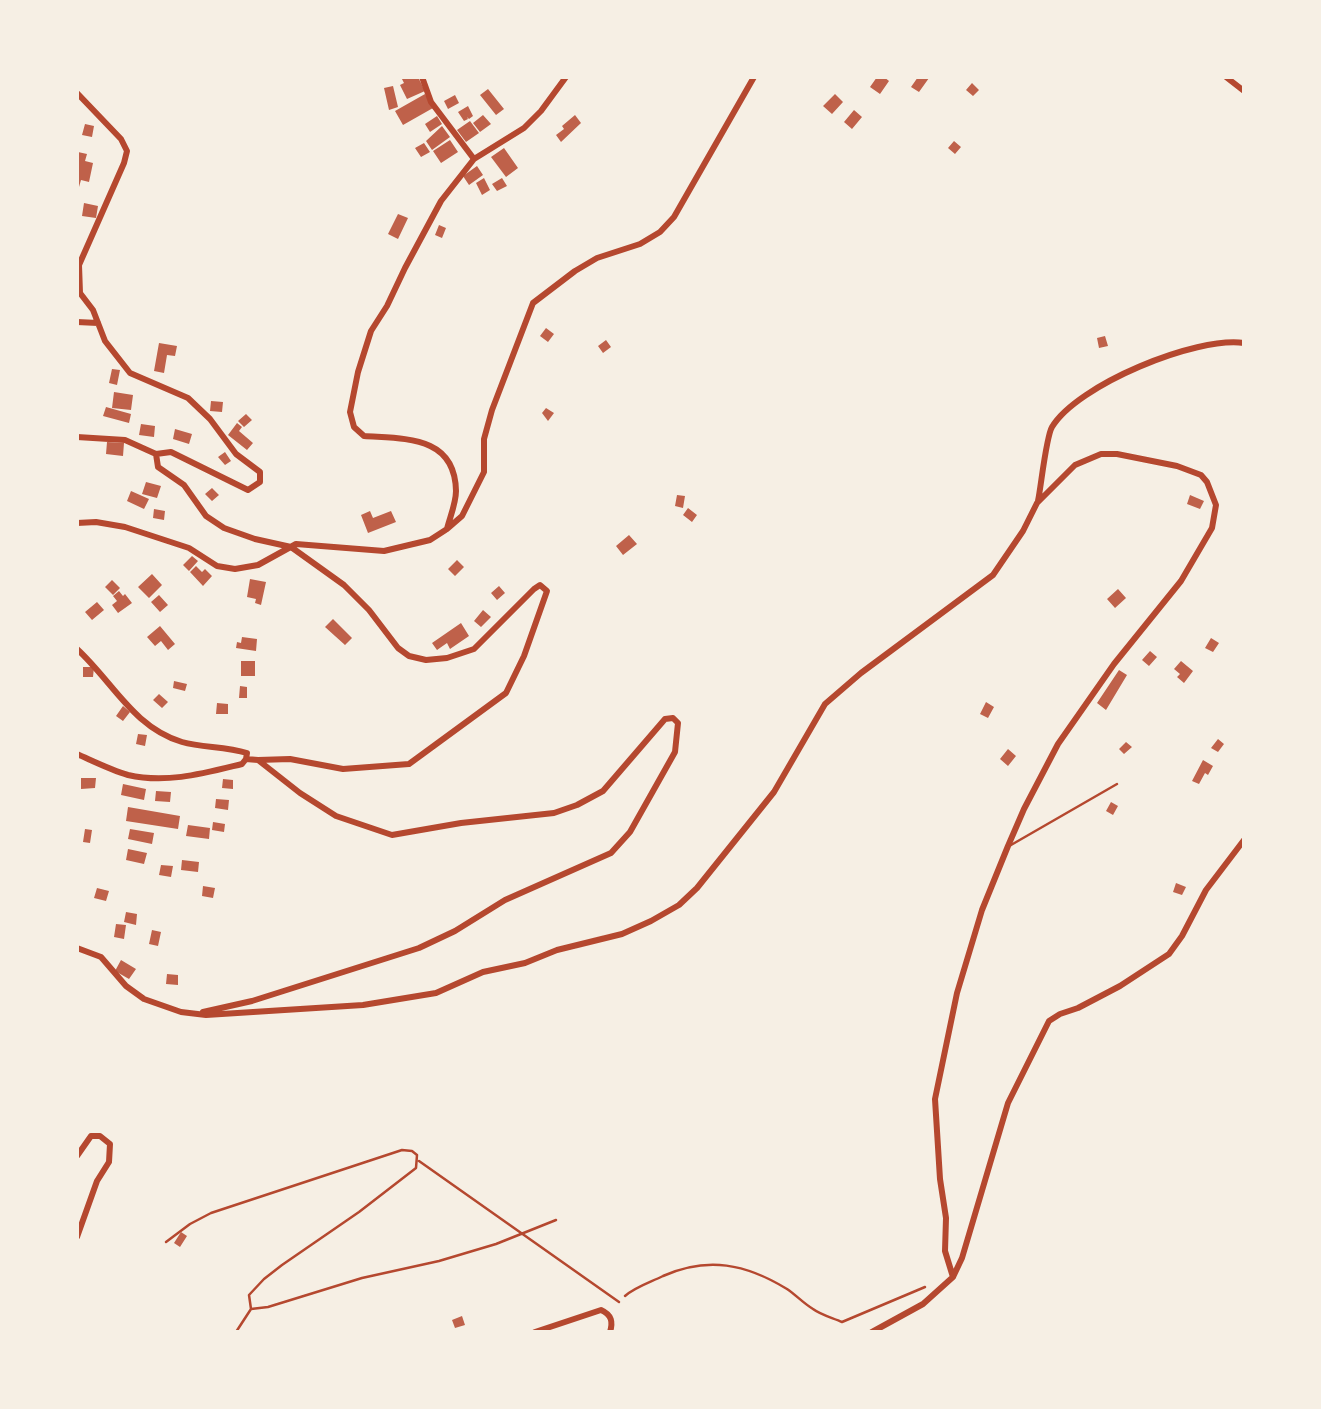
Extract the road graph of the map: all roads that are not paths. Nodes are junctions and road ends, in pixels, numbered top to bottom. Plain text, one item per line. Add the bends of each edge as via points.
1 (422, 77) edge
2 (566, 77) edge
3 (754, 77) edge
4 (1226, 77) edge
5 (1244, 91) edge
6 (77, 93) edge
7 (474, 159) junction
8 (77, 322) edge
9 (98, 323) junction
10 (1244, 343) edge
11 (77, 438) edge
12 (156, 454) junction
13 (1037, 503) junction
14 (77, 523) edge
15 (447, 529) junction
16 (291, 547) junction
17 (77, 649) edge
18 (77, 754) edge
19 (246, 759) junction
20 (258, 760) junction
21 (1117, 784) dead end
22 (1244, 840) edge
23 (1008, 846) junction
24 (77, 948) edge
25 (196, 1014) junction
26 (77, 1156) edge
27 (419, 1161) junction
28 (556, 1220) dead end
29 (520, 1235) junction
30 (77, 1237) edge
31 (166, 1242) dead end
32 (953, 1277) junction
33 (618, 1302) road end
34 (251, 1309) junction
35 (236, 1332) edge
36 (536, 1332) edge
37 (610, 1332) edge
38 (872, 1332) edge

1 - 7 street via 431,102
2 - 7 street via 524,128
3 - 15 street via 674,217 660,232 597,258 533,303 492,410 484,439 484,472 461,516
4 - 5 street
6 - 9 street via 127,151 79,265 80,293
7 - 15 street via 440,201 371,331 350,412 354,427 364,436 418,440 448,460 456,494
8 - 9 street
9 - 12 street via 105,341 130,373 188,398 236,454 260,472 260,482 248,490 171,452
10 - 13 street via 1205,345 1149,362 1062,413 1050,430
11 - 12 street via 125,440
12 - 16 street via 159,467 184,485 206,516 224,528
13 - 23 street via 1075,465 1101,454 1156,461 1201,475 1216,505 1212,528 1193,563 1058,744
13 - 25 street via 993,575 825,704 774,792 680,905 622,934 483,972 436,993 363,1005
14 - 16 street via 125,527 234,569 258,565
15 - 16 street via 430,540 384,551
16 - 20 street via 344,585 398,648 426,660 474,649 534,589 540,585 547,591 506,693 409,765 343,769 290,759
17 - 19 street via 152,729 184,742 247,753
18 - 19 street via 150,778 180,778 242,764
19 - 20 street
20 - 25 street via 336,816 392,835 554,813 577,805 603,792 665,719 678,723 675,752 630,832 611,853 505,900 419,948
21 - 23 lane
22 - 32 street via 1206,890 1169,954 1121,986 1049,1021 1008,1102
23 - 32 street via 982,910 957,993 935,1099 945,1251
24 - 25 street via 101,957 144,999
26 - 30 street via 91,1136 110,1144 108,1162
27 - 29 lane
27 - 31 lane via 417,1154 402,1150 211,1213
27 - 34 lane via 359,1212 264,1279 249,1295
28 - 29 lane
29 - 33 lane
29 - 34 lane via 439,1261
32 - 38 street via 923,1304
34 - 35 lane
36 - 37 street via 601,1310 612,1321

